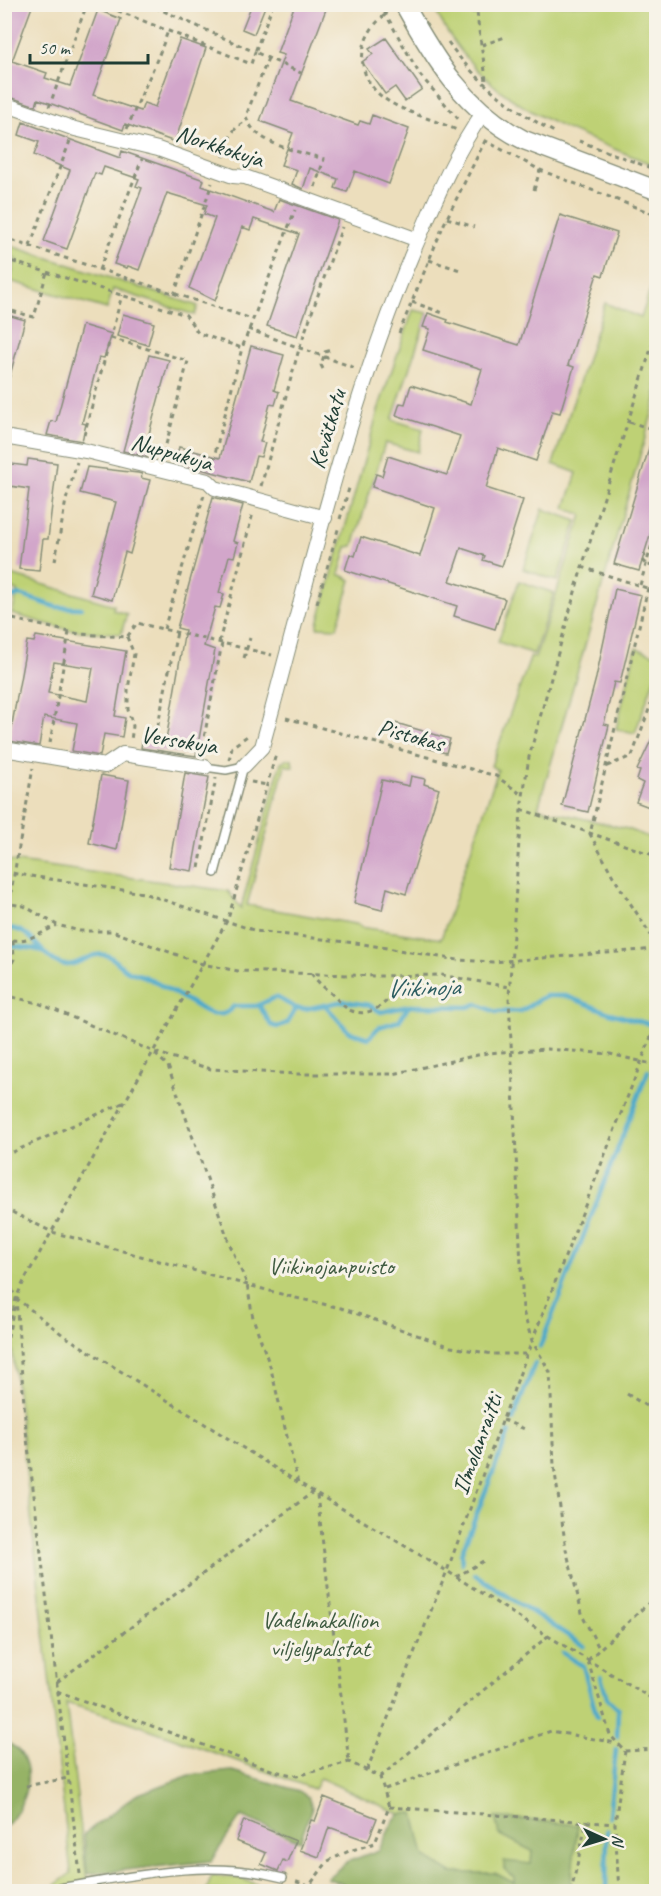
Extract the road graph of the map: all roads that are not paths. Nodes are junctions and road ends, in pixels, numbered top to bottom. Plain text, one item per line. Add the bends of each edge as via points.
1 (404, 4) edge
2 (4, 104) edge
3 (483, 113) junction
4 (657, 190) edge
5 (418, 240) junction
6 (4, 437) edge
7 (325, 518) junction
8 (4, 749) edge
9 (243, 766) junction
10 (207, 767) joint
11 (214, 873) dead end
12 (283, 1878) road end
13 (33, 1892) edge

1 - 3 street via 436,62
2 - 5 street, Norkkokuja via 75,129 147,146 245,177
3 - 4 street via 524,140
3 - 5 street, Kevätkatu via 466,138
5 - 7 street, Kevätkatu via 360,390
6 - 7 street, Nuppukuja via 81,450 208,481 215,488
7 - 9 street, Kevätkatu via 262,747
8 - 10 street, Versokuja via 105,766 123,754
9 - 10 lane, Versokuja via 226,770
9 - 11 lane
12 - 13 lane via 255,1871 198,1868

